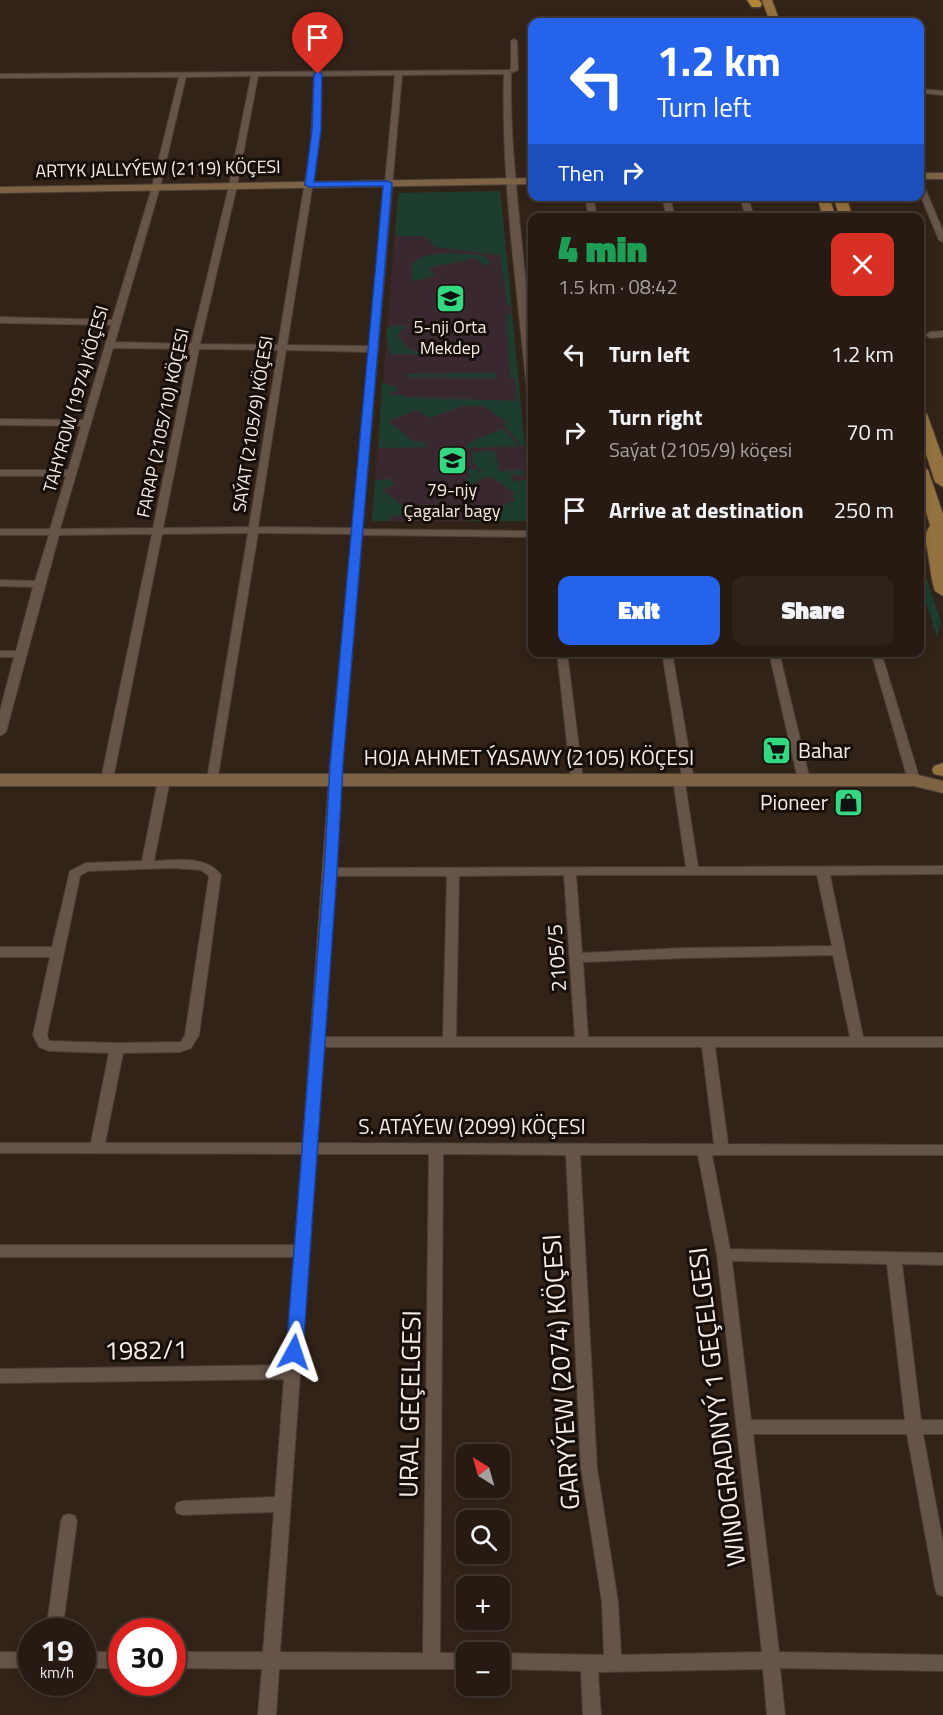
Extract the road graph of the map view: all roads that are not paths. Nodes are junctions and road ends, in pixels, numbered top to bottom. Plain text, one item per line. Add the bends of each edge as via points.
1 (761, 3) edge
2 (773, 18) edge
3 (514, 41) dead end
4 (508, 72) junction
5 (399, 73) junction
6 (183, 74) junction
7 (255, 74) junction
8 (318, 74) junction
9 (0, 76) edge
10 (924, 91) edge
11 (942, 93) edge
12 (924, 176) edge
13 (943, 176) edge
14 (511, 181) junction
15 (528, 181) edge
16 (388, 183) junction
17 (309, 185) junction
18 (233, 186) junction
19 (156, 187) junction
20 (0, 190) edge
21 (924, 195) edge
22 (943, 240) edge
23 (0, 320) edge
24 (115, 323) junction
25 (528, 331) edge
26 (930, 334) dead end
27 (943, 334) edge
28 (108, 345) junction
29 (195, 347) junction
30 (282, 349) junction
31 (372, 349) junction
32 (0, 422) edge
33 (87, 423) junction
34 (924, 426) edge
35 (0, 472) edge
36 (72, 473) junction
37 (943, 482) edge
38 (924, 487) edge
39 (157, 530) junction
40 (253, 530) junction
41 (356, 531) junction
42 (0, 532) edge
43 (54, 532) junction
44 (528, 534) edge
45 (935, 535) edge
46 (0, 583) edge
47 (39, 584) junction
48 (943, 591) edge
49 (0, 654) edge
50 (21, 654) junction
51 (563, 657) edge
52 (668, 657) edge
53 (775, 657) edge
54 (877, 657) edge
55 (2, 719) edge
56 (0, 732) edge
57 (943, 774) edge
58 (107, 779) junction
59 (213, 779) junction
60 (0, 780) edge
61 (164, 780) junction
62 (335, 780) junction
63 (577, 780) junction
64 (684, 780) junction
65 (804, 780) junction
66 (914, 780) junction
67 (147, 865) junction
68 (943, 871) edge
69 (330, 872) junction
70 (453, 872) junction
71 (570, 872) junction
72 (693, 872) junction
73 (824, 872) junction
74 (839, 950) junction
75 (0, 952) edge
76 (57, 952) junction
77 (576, 958) junction
78 (448, 1041) junction
79 (582, 1041) junction
80 (708, 1041) junction
81 (857, 1041) junction
82 (318, 1042) junction
83 (943, 1042) edge
84 (117, 1048) junction
85 (0, 1148) edge
86 (309, 1148) junction
87 (436, 1148) junction
88 (573, 1148) junction
89 (704, 1148) junction
90 (97, 1149) junction
91 (722, 1149) junction
92 (943, 1150) edge
93 (0, 1251) edge
94 (302, 1251) junction
95 (724, 1256) junction
96 (894, 1259) junction
97 (943, 1259) edge
98 (293, 1372) junction
99 (0, 1376) edge
100 (744, 1427) junction
101 (914, 1427) junction
102 (943, 1427) edge
103 (283, 1504) junction
104 (183, 1508) dead end
105 (69, 1521) dead end
106 (943, 1588) edge
107 (56, 1618) edge
108 (0, 1660) edge
109 (18, 1660) edge
110 (186, 1660) edge
111 (272, 1660) junction
112 (431, 1660) junction
113 (456, 1660) edge
114 (771, 1660) junction
115 (510, 1661) edge
116 (589, 1663) junction
117 (943, 1663) edge
118 (613, 1664) junction
119 (267, 1715) edge
120 (592, 1715) edge
121 (776, 1715) edge

1 - 2 main road
3 - 4 street via 515,70
4 - 5 street
4 - 14 street
5 - 8 street
5 - 16 street
6 - 7 street
6 - 9 street
6 - 19 street, TAHYROW (1974) KÖÇESI
7 - 8 street
7 - 18 street, FARAP (2105/10) KÖÇESI
8 - 17 street, SAÝAT (2105/9) KÖÇESI via 317,125
10 - 11 street
12 - 13 street
14 - 15 street, ARTYK JALLYÝEW (2119) KÖÇESI
14 - 16 street, ARTYK JALLYÝEW (2119) KÖÇESI
14 - 25 street
16 - 17 street, ARTYK JALLYÝEW (2119) KÖÇESI
16 - 31 street
17 - 18 street, ARTYK JALLYÝEW (2119) KÖÇESI
17 - 30 street, SAÝAT (2105/9) KÖÇESI
18 - 19 street, ARTYK JALLYÝEW (2119) KÖÇESI
18 - 29 street, FARAP (2105/10) KÖÇESI
19 - 20 street, ARTYK JALLYÝEW (2119) KÖÇESI
19 - 24 street, TAHYROW (1974) KÖÇESI
21 - 22 street
23 - 24 street
24 - 28 street, TAHYROW (1974) KÖÇESI
26 - 27 street
28 - 29 street
28 - 33 street, TAHYROW (1974) KÖÇESI
29 - 30 street
29 - 39 street, FARAP (2105/10) KÖÇESI
30 - 31 street
30 - 40 street, SAÝAT (2105/9) KÖÇESI
31 - 41 street
32 - 33 street
33 - 36 street, TAHYROW (1974) KÖÇESI
34 - 37 main road
35 - 36 street
36 - 43 street, TAHYROW (1974) KÖÇESI
38 - 45 main road
39 - 40 street
39 - 43 street
39 - 58 street, FARAP (2105/10) KÖÇESI
40 - 41 street
40 - 59 street, SAÝAT (2105/9) KÖÇESI
41 - 44 street
41 - 62 street
42 - 43 street
43 - 47 street, TAHYROW (1974) KÖÇESI
45 - 48 main road via 937,572
46 - 47 street
47 - 50 street, TAHYROW (1974) KÖÇESI
49 - 50 street
50 - 55 street, TAHYROW (1974) KÖÇESI
51 - 63 street
52 - 64 street
53 - 65 street
54 - 66 street
55 - 56 street, TAHYROW (1974) KÖÇESI
57 - 66 street, HOJA AHMET ÝASAWY (2105) KÖÇESI
58 - 60 street, HOJA AHMET ÝASAWY (2105) KÖÇESI
58 - 61 street, HOJA AHMET ÝASAWY (2105) KÖÇESI
59 - 61 street, HOJA AHMET ÝASAWY (2105) KÖÇESI
59 - 62 street, HOJA AHMET ÝASAWY (2105) KÖÇESI
61 - 67 street
62 - 63 street, HOJA AHMET ÝASAWY (2105) KÖÇESI
62 - 69 street
63 - 64 street, HOJA AHMET ÝASAWY (2105) KÖÇESI
64 - 65 street, HOJA AHMET ÝASAWY (2105) KÖÇESI
64 - 72 street
65 - 66 street, HOJA AHMET ÝASAWY (2105) KÖÇESI
67 - 76 street via 95,866 74,874
67 - 84 street via 205,865 215,875 192,1035 180,1047
68 - 73 street
69 - 70 street
69 - 82 street
70 - 71 street
70 - 78 street
71 - 72 street
71 - 77 street, 2105/5
72 - 73 street
73 - 74 street
74 - 77 street
74 - 81 street
75 - 76 street
76 - 84 street via 41,1040 49,1046
77 - 79 street, 2105/5
78 - 79 street
78 - 82 street
79 - 80 street
80 - 81 street
80 - 91 street
81 - 83 street
82 - 86 street
84 - 90 street
85 - 90 street, S. ATAÝEW (2099) KÖÇESI
86 - 87 street, S. ATAÝEW (2099) KÖÇESI
86 - 90 street, S. ATAÝEW (2099) KÖÇESI
86 - 94 street
87 - 88 street, S. ATAÝEW (2099) KÖÇESI
87 - 112 street, URAL GEÇELGESI
88 - 89 street, S. ATAÝEW (2099) KÖÇESI
88 - 118 street, GARYÝEW (2074) KÖÇESI via 589,1468 610,1602
89 - 91 street, S. ATAÝEW (2099) KÖÇESI
89 - 95 street, WINOGRADNYÝ 1 GEÇELGESI
91 - 92 street, S. ATAÝEW (2099) KÖÇESI
93 - 94 street
94 - 98 street
95 - 96 street
95 - 100 street, WINOGRADNYÝ 1 GEÇELGESI
96 - 97 street
96 - 101 street
98 - 99 street, 1982/1
98 - 103 street
100 - 101 street
100 - 114 street, WINOGRADNYÝ 1 GEÇELGESI
101 - 102 street
101 - 106 street
103 - 104 street
103 - 111 street
105 - 107 street
108 - 109 street
110 - 111 street
111 - 112 street
111 - 119 street
112 - 113 street
114 - 117 street
114 - 118 street
114 - 121 street, WINOGRADNYÝ 1 GEÇELGESI
115 - 116 street
116 - 118 street
116 - 120 street

